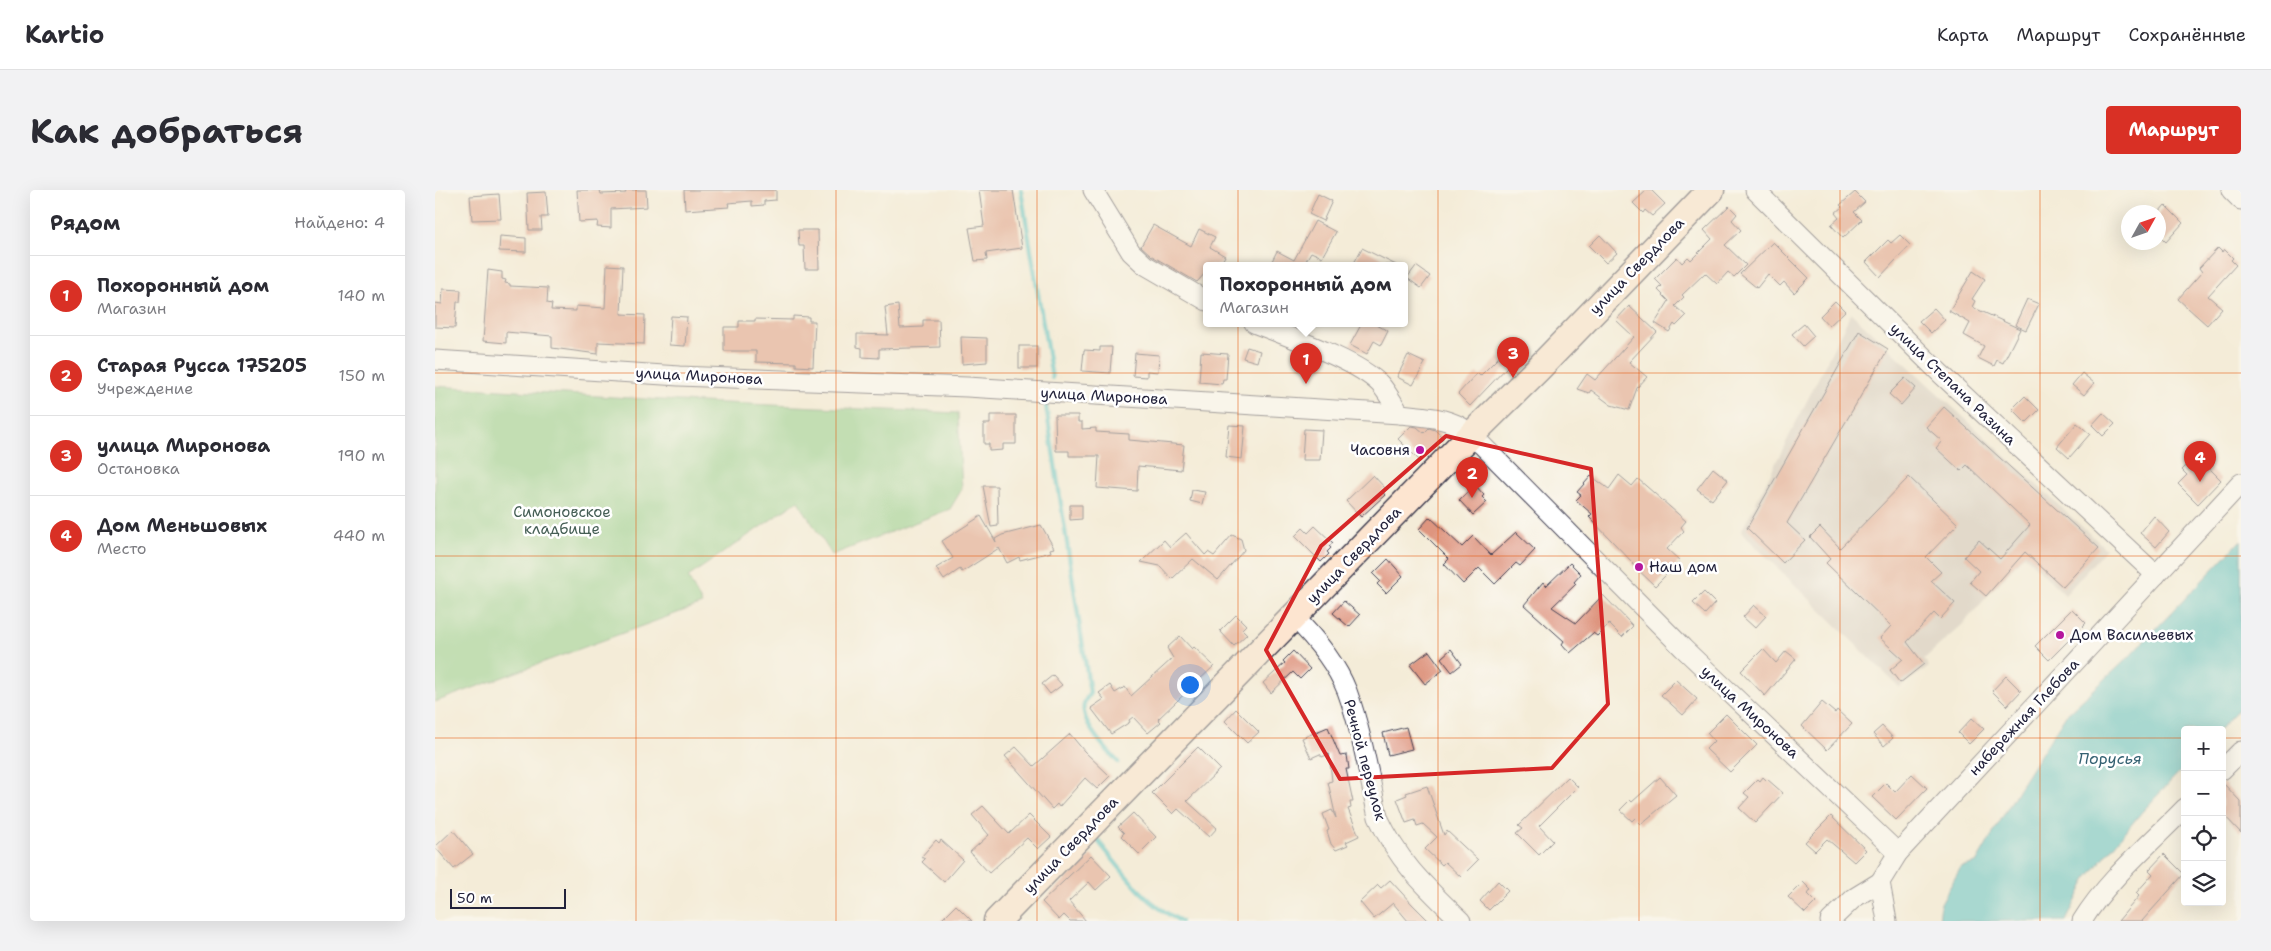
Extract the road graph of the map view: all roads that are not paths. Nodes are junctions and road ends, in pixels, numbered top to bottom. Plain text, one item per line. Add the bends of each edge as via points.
1 (1093, 190) edge
2 (1711, 190) edge
3 (1755, 190) edge
4 (2231, 190) edge
5 (2241, 200) edge
6 (1203, 299) edge
7 (1264, 327) edge
8 (435, 360) edge
9 (1400, 414) junction
10 (1471, 436) junction
11 (2241, 483) edge
12 (2156, 575) junction
13 (1294, 617) junction
14 (2241, 751) edge
15 (2226, 766) edge
16 (2181, 812) edge
17 (1898, 853) junction
18 (1880, 882) junction
19 (997, 921) edge
20 (1461, 921) edge
21 (1830, 921) edge
22 (1887, 921) edge
23 (2083, 921) edge

1 - 6 street via 1131,252 1145,265
2 - 10 street, улица Свердлова
3 - 12 street, улица Степана Разина via 1941,374
4 - 5 street
7 - 9 street via 1360,370 1379,384
8 - 9 street, улица Миронова via 679,376 967,387
9 - 10 street, улица Миронова via 1437,419 1463,428
10 - 13 street, улица Свердлова
10 - 17 street, улица Миронова via 1683,648
11 - 12 street, набережная Глебова
12 - 17 street, набережная Глебова
13 - 19 street, улица Свердлова
13 - 20 street, Речной переулок via 1323,650 1346,690 1384,830 1411,872
14 - 15 street
16 - 23 street via 2106,889
17 - 18 street, набережная Глебова
18 - 21 street via 1854,898
18 - 22 street

